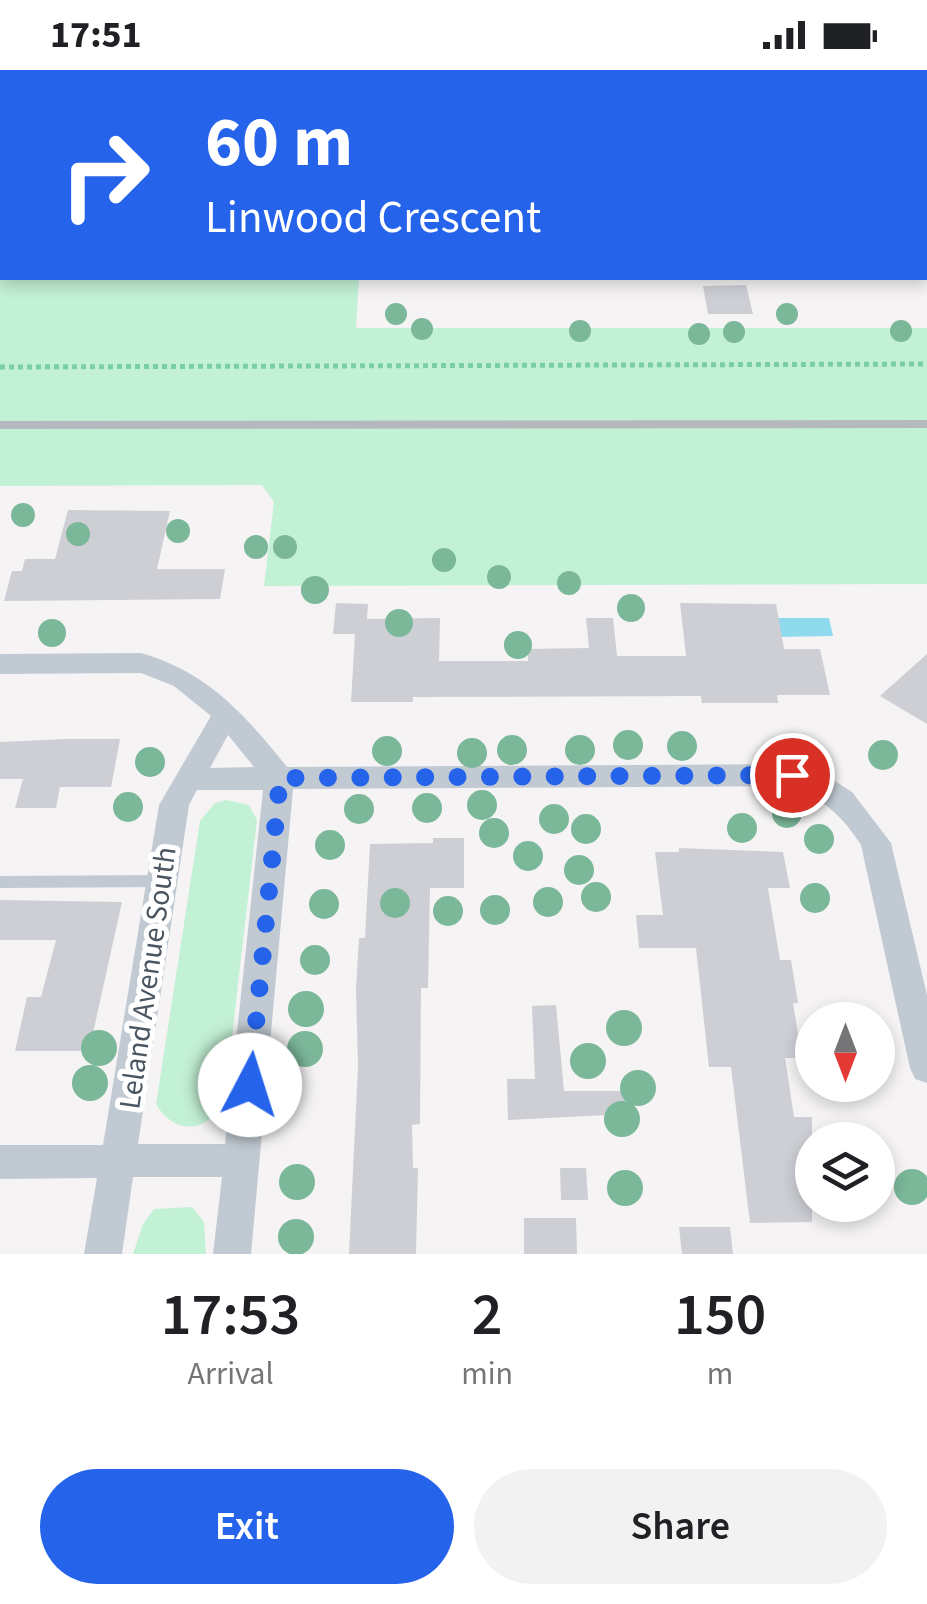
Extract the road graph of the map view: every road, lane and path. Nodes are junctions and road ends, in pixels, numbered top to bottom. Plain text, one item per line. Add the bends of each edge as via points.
1 (927, 364) edge
2 (0, 367) edge
3 (0, 664) edge
4 (226, 714) junction
5 (280, 778) junction
6 (188, 779) junction
7 (0, 882) edge
8 (162, 882) junction
9 (927, 1068) edge
10 (121, 1160) junction
11 (242, 1160) junction
12 (0, 1162) edge
13 (103, 1254) edge
14 (232, 1254) edge

1 - 2 path
3 - 4 street via 164,667
4 - 5 street
4 - 6 street, Leland Avenue South
5 - 6 street
5 - 9 street via 792,775 828,785 876,843
5 - 11 street
6 - 8 street, Leland Avenue South via 174,804
7 - 8 lane
8 - 10 street, Leland Avenue South
10 - 11 street
10 - 12 street
10 - 13 street, Leland Avenue South
11 - 14 street

